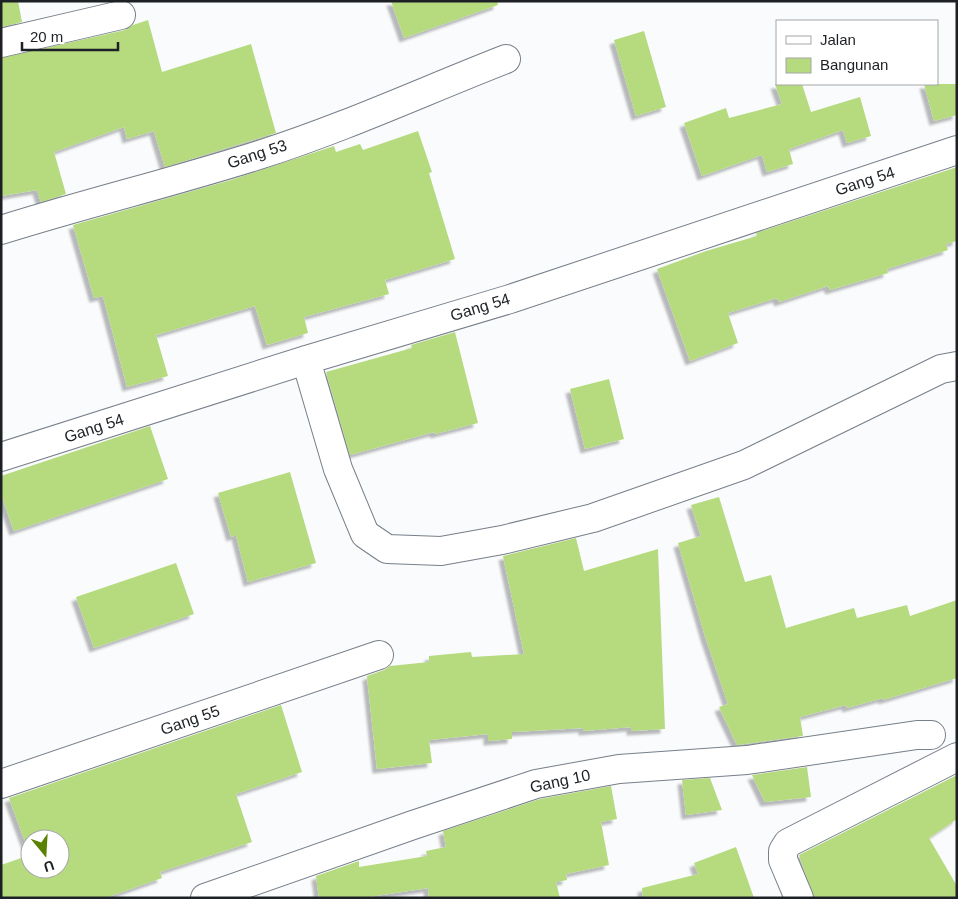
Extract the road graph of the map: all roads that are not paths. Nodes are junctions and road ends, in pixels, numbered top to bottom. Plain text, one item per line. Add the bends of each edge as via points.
1 (121, 15) dead end
2 (1, 43) edge
3 (506, 59) dead end
4 (957, 150) edge
5 (1, 230) edge
6 (306, 360) junction
7 (957, 366) edge
8 (1, 457) edge
9 (379, 655) dead end
10 (931, 735) dead end
11 (957, 757) edge
12 (1, 784) edge
13 (205, 898) edge
14 (799, 898) edge

1 - 2 street
3 - 5 street, Gang 53 via 392,106 260,154
4 - 6 street, Gang 54 via 510,298
6 - 7 street via 338,469 365,534 387,549 441,551 593,518 744,465 941,369
6 - 8 street, Gang 54
9 - 12 street, Gang 55
10 - 13 street, Gang 10 via 747,760 619,769 536,784
11 - 14 street via 788,843 783,851 783,860

